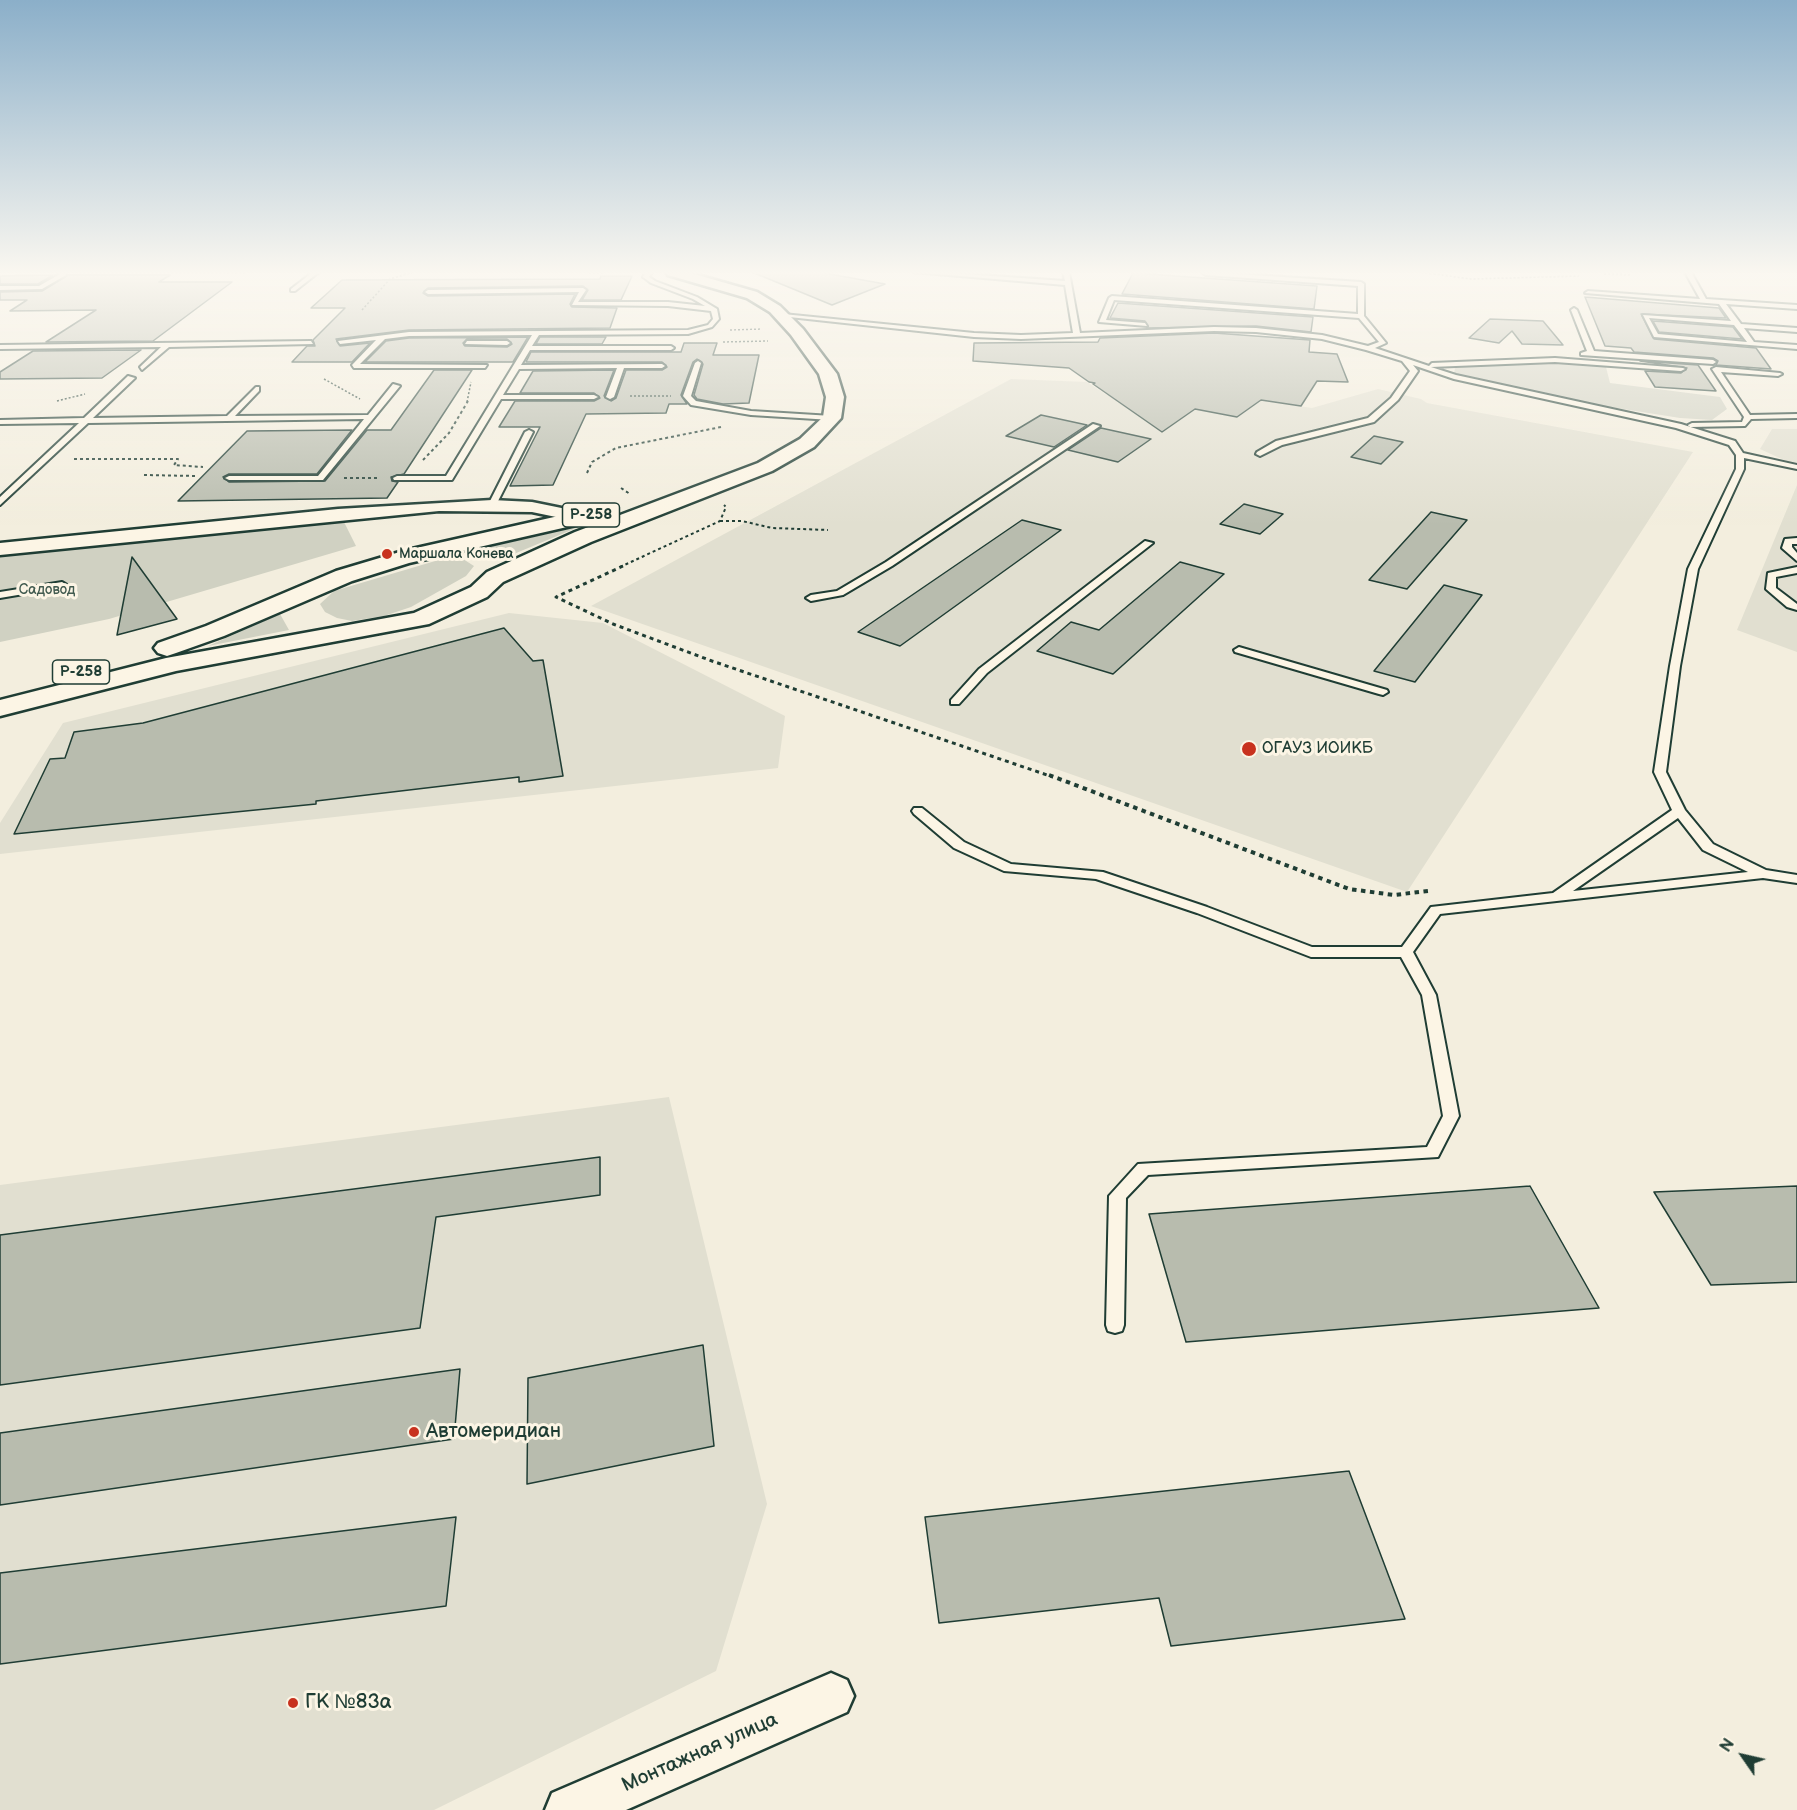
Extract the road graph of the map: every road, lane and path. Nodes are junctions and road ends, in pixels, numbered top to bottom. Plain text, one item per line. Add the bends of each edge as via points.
1 (155, 356) edge
2 (363, 356) edge
3 (523, 356) edge
4 (814, 356) edge
5 (1393, 356) edge
6 (1573, 356) edge
7 (1638, 356) edge
8 (1404, 360) junction
9 (1555, 360) junction
10 (1713, 362) dead end
11 (698, 363) dead end
12 (1414, 364) junction
13 (485, 366) dead end
14 (662, 366) dead end
15 (621, 367) junction
16 (142, 368) dead end
17 (517, 368) junction
18 (1682, 369) dead end
19 (1778, 374) dead end
20 (132, 378) dead end
21 (324, 379) dead end
22 (471, 382) dead end
23 (396, 386) dead end
24 (256, 389) dead end
25 (92, 392) dead end
26 (500, 397) junction
27 (594, 397) dead end
28 (610, 397) dead end
29 (362, 400) dead end
30 (54, 402) dead end
31 (1797, 416) edge
32 (369, 417) junction
33 (1748, 417) junction
34 (229, 418) junction
35 (832, 418) junction
36 (86, 420) junction
37 (0, 422) edge
38 (731, 425) dead end
39 (1096, 426) dead end
40 (1678, 426) junction
41 (529, 432) dead end
42 (1260, 454) dead end
43 (1740, 454) junction
44 (66, 459) dead end
45 (419, 464) dead end
46 (203, 467) dead end
47 (1797, 467) edge
48 (586, 473) dead end
49 (144, 475) dead end
50 (196, 476) dead end
51 (229, 478) dead end
52 (320, 478) junction
53 (398, 478) joint
54 (733, 479) junction
55 (621, 488) dead end
56 (630, 494) dead end
57 (0, 502) edge
58 (492, 505) junction
59 (726, 507) dead end
60 (580, 518) junction
61 (720, 521) junction
62 (828, 530) dead end
63 (1797, 541) edge
64 (1148, 543) dead end
65 (449, 548) junction
66 (0, 549) edge
67 (1797, 558) edge
68 (1797, 570) edge
69 (495, 577) junction
70 (62, 585) dead end
71 (305, 593) junction
72 (0, 595) edge
73 (811, 598) dead end
74 (1797, 607) edge
75 (360, 628) junction
76 (1239, 650) dead end
77 (1383, 692) dead end
78 (0, 694) edge
79 (955, 702) dead end
80 (0, 708) edge
81 (918, 811) dead end
82 (1679, 811) junction
83 (1763, 873) junction
84 (1797, 879) edge
85 (1394, 895) dead end
86 (1555, 897) junction
87 (1406, 952) junction
88 (1115, 1325) dead end
89 (831, 1696) dead end
90 (569, 1810) edge

1 - 16 lane
2 - 13 lane via 354,366
3 - 17 lane
4 - 35 main road via 828,374 835,397
5 - 8 lane
6 - 9 lane
7 - 10 lane
8 - 12 lane
8 - 42 lane via 1414,371 1394,400 1371,420 1279,443
9 - 12 lane
9 - 18 lane
11 - 35 lane via 687,396 694,404
12 - 40 lane via 1454,377
14 - 15 lane
15 - 17 lane
15 - 28 lane
17 - 26 lane
19 - 33 lane via 1716,369
20 - 36 lane
21 - 29 path
22 - 45 path via 470,398 449,434
23 - 32 lane
24 - 34 lane
25 - 30 path
26 - 27 lane
26 - 53 lane via 449,478
31 - 33 lane
32 - 34 lane
32 - 52 lane
33 - 40 lane via 1744,424
34 - 36 lane
35 - 54 main road via 788,456
36 - 37 lane
36 - 57 lane
38 - 48 path via 616,447 592,462
39 - 73 lane via 879,570 840,593
40 - 43 lane via 1732,443
41 - 58 lane
43 - 47 lane
43 - 82 lane via 1740,469 1694,569 1676,666 1660,772
44 - 46 path via 178,459 174,465
49 - 50 path
51 - 52 lane
52 - 53 path
54 - 60 main road, Р-258
54 - 69 main road, Р-258 via 583,537
55 - 56 path
58 - 60 street via 532,507
58 - 66 street via 338,514
59 - 61 path
60 - 65 main road, Р-258
61 - 62 path
61 - 85 path via 556,597 613,624 712,661 1035,770 1349,889
63 - 67 lane via 1788,541 1787,548
64 - 79 lane via 983,671
65 - 69 main road via 491,554 498,559
65 - 71 main road, Р-258 via 344,576
68 - 74 lane via 1771,575 1771,589
69 - 75 main road, Р-258 via 479,592 420,619
70 - 72 lane
71 - 75 main road via 304,615 323,625
71 - 78 main road, Р-258 via 162,650
75 - 80 main road, Р-258 via 176,663
76 - 77 lane
81 - 87 lane via 959,844 1008,868 1098,875 1311,952
82 - 83 lane via 1708,847
82 - 86 lane
83 - 84 lane
83 - 86 lane
86 - 87 lane via 1436,910
87 - 88 lane via 1429,995 1451,1116 1431,1153 1144,1169 1118,1196
89 - 90 street, Монтажная улица

